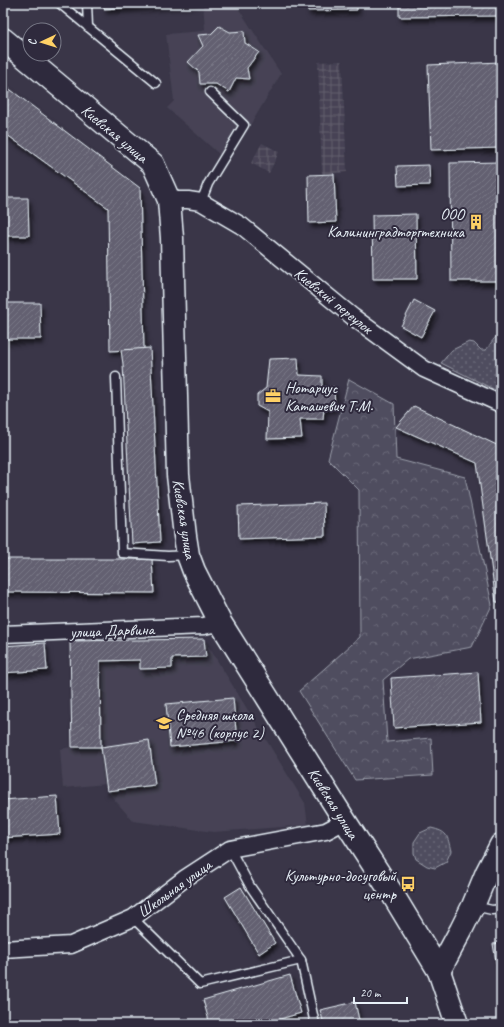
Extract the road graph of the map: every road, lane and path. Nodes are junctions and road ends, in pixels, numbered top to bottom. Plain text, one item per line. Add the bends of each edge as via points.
1 (59, 3) edge
2 (87, 3) edge
3 (88, 27) junction
4 (3, 39) edge
5 (156, 83) dead end
6 (210, 92) dead end
7 (170, 200) junction
8 (201, 202) junction
9 (116, 377) dead end
10 (501, 404) edge
11 (188, 555) junction
12 (220, 622) junction
13 (3, 634) edge
14 (345, 820) junction
15 (501, 845) edge
16 (230, 849) junction
17 (473, 906) junction
18 (501, 909) edge
19 (133, 918) junction
20 (3, 949) edge
21 (301, 960) junction
22 (439, 971) junction
23 (315, 1024) edge
24 (457, 1024) edge

1 - 3 lane
2 - 3 lane
3 - 5 lane
4 - 7 main road, Киевская улица via 153,164
6 - 8 lane via 244,125 208,184
7 - 8 street, Киевский переулок
7 - 11 main road, Киевская улица via 178,475
8 - 10 street, Киевский переулок via 242,226 353,317 424,369
9 - 11 lane via 122,553
11 - 12 main road, Киевская улица
12 - 13 street, улица Дарвина via 204,626
12 - 14 main road, Киевская улица
14 - 16 street, Школьная улица via 326,831
14 - 22 main road, Киевская улица
15 - 17 main road
16 - 19 street, Школьная улица via 184,879
16 - 21 lane via 250,886
17 - 18 lane
17 - 22 main road
19 - 20 street, Школьная улица via 71,945
19 - 21 lane via 200,984
21 - 23 lane
22 - 24 main road, Киевская улица

